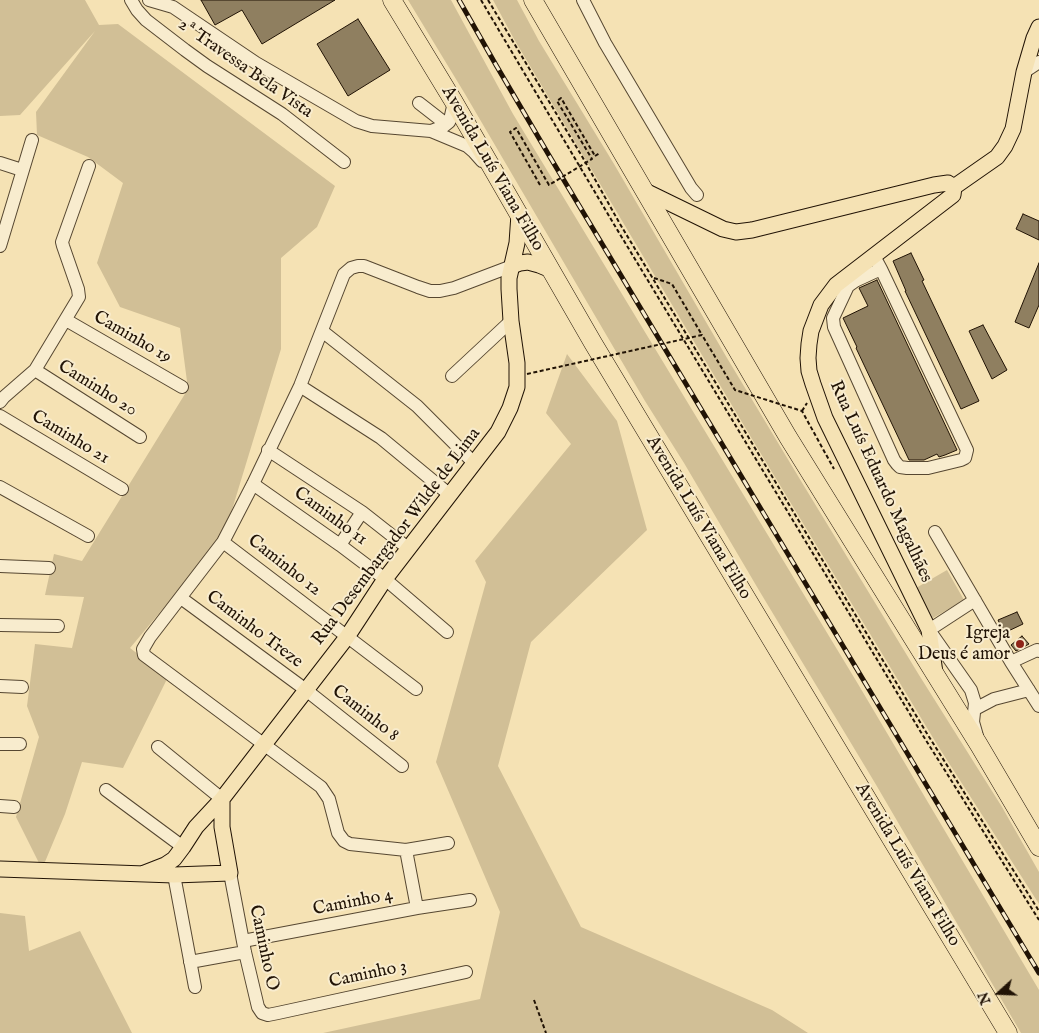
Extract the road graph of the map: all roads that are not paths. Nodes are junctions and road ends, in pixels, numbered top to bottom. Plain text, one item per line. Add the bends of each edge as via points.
1 (131, 0) edge
2 (149, 0) edge
3 (392, 0) edge
4 (534, 0) edge
5 (583, 0) edge
6 (1039, 27) edge
7 (1039, 62) edge
8 (1024, 72) junction
9 (454, 102) junction
10 (419, 103) dead end
11 (446, 124) junction
12 (432, 131) junction
13 (32, 140) dead end
14 (344, 162) dead end
15 (0, 163) edge
16 (89, 166) dead end
17 (22, 170) junction
18 (498, 177) junction
19 (954, 187) junction
20 (645, 191) junction
21 (519, 214) junction
22 (693, 214) junction
23 (3, 226) edge
24 (0, 246) edge
25 (877, 263) junction
26 (512, 266) junction
27 (551, 270) junction
28 (66, 320) junction
29 (511, 321) junction
30 (322, 331) junction
31 (34, 370) junction
32 (452, 376) dead end
33 (300, 386) junction
34 (182, 387) dead end
35 (4, 395) edge
36 (0, 416) edge
37 (140, 437) dead end
38 (268, 450) junction
39 (474, 463) junction
40 (253, 484) junction
41 (0, 487) edge
42 (122, 489) dead end
43 (450, 495) junction
44 (362, 512) junction
45 (935, 532) dead end
46 (88, 536) dead end
47 (223, 542) junction
48 (340, 545) junction
49 (409, 549) junction
50 (0, 566) edge
51 (50, 568) dead end
52 (385, 580) junction
53 (181, 598) junction
54 (975, 600) junction
55 (0, 625) edge
56 (58, 626) dead end
57 (929, 630) junction
58 (448, 632) dead end
59 (347, 637) junction
60 (1039, 651) edge
61 (1011, 662) junction
62 (935, 674) junction
63 (0, 686) edge
64 (22, 687) dead end
65 (416, 689) dead end
66 (306, 690) junction
67 (1028, 690) junction
68 (1039, 706) edge
69 (975, 709) junction
70 (0, 744) edge
71 (20, 744) dead end
72 (264, 744) junction
73 (979, 746) junction
74 (158, 747) dead end
75 (402, 766) dead end
76 (106, 790) dead end
77 (222, 799) junction
78 (0, 806) edge
79 (14, 807) dead end
80 (199, 824) junction
81 (222, 827) junction
82 (448, 843) dead end
83 (1039, 847) edge
84 (406, 850) junction
85 (179, 853) junction
86 (0, 870) edge
87 (230, 873) junction
88 (142, 874) junction
89 (174, 875) junction
90 (470, 900) dead end
91 (417, 908) junction
92 (244, 946) junction
93 (190, 962) junction
94 (466, 972) dead end
95 (195, 987) dead end
96 (278, 1013) joint
97 (1008, 1033) edge

1 - 14 street, 2ª Travessa Bela Vista via 146,20 184,50 282,114
2 - 12 street via 173,7 256,63 356,121 372,126
3 - 9 highway, Avenida Luís Viana Filho
4 - 20 highway
5 - 22 street via 694,192
6 - 8 main road, Rua Luís Eduardo Magalhães
7 - 8 street
8 - 19 main road, Rua Luís Eduardo Magalhães via 1013,129 1005,146 997,157
9 - 11 street
9 - 18 highway, Avenida Luís Viana Filho
10 - 11 street
11 - 12 street
12 - 18 street via 467,146
13 - 17 street
15 - 17 street
16 - 28 street via 62,242 79,293
17 - 23 street
18 - 21 highway, Avenida Luís Viana Filho
19 - 22 main road via 948,183 934,185 736,232
19 - 25 main road, Rua Luís Eduardo Magalhães via 953,195
20 - 22 main road
20 - 62 highway via 788,437
21 - 26 main road, Rua Desembargador Wilde de Lima
21 - 27 highway, Avenida Luís Viana Filho
23 - 24 street
25 - 25 street via 967,450 966,458 928,468 907,468 894,460 834,327 833,318 848,286
25 - 57 main road, Rua Luís Eduardo Magalhães via 836,285 821,305 810,338 809,371 825,418
26 - 27 main road via 528,262
26 - 29 main road, Rua Desembargador Wilde de Lima via 509,278
26 - 30 street via 440,292 364,266 351,268 344,274
27 - 97 highway, Avenida Luís Viana Filho
28 - 31 street
28 - 34 street, Caminho 19
29 - 32 street
29 - 39 main road, Rua Desembargador Wilde de Lima via 517,387 498,432
30 - 33 street
30 - 39 street via 417,406
31 - 35 street
31 - 37 street, Caminho 20
33 - 38 street
33 - 43 street via 381,438
36 - 42 street, Caminho 21
38 - 40 street
38 - 44 street
39 - 43 main road, Rua Desembargador Wilde de Lima
40 - 47 street
40 - 48 street, Caminho 11
41 - 46 street
43 - 49 main road, Rua Desembargador Wilde de Lima
44 - 48 street
44 - 49 street
45 - 54 street
47 - 53 street
47 - 59 street, Caminho 12
48 - 52 street, Caminho 11
49 - 52 main road, Rua Desembargador Wilde de Lima
50 - 51 street
52 - 58 street, Caminho 11
52 - 59 main road, Rua Desembargador Wilde de Lima
53 - 66 street, Caminho Treze
53 - 72 street via 150,637 143,650 144,655
54 - 57 street
54 - 61 street
55 - 56 street
57 - 62 main road, Rua Luís Eduardo Magalhães
57 - 69 street via 971,690
59 - 65 street, Caminho 12
59 - 66 main road, Rua Desembargador Wilde de Lima
60 - 61 street
61 - 67 street
62 - 73 highway
63 - 64 street
66 - 72 main road, Rua Desembargador Wilde de Lima
66 - 75 street, Caminho 8
67 - 68 street
67 - 69 street via 994,699
69 - 73 street via 973,722
70 - 71 street
72 - 77 main road, Rua Desembargador Wilde de Lima
72 - 84 street via 326,792 338,833 344,841
73 - 83 highway
74 - 77 street
76 - 85 street
77 - 80 main road, Rua Desembargador Wilde de Lima
77 - 81 main road
78 - 79 street
80 - 81 main road via 210,821
80 - 85 main road, Rua Desembargador Wilde de Lima
81 - 87 main road
82 - 84 street
84 - 91 street
85 - 88 main road, Rua Desembargador Wilde de Lima via 165,865
85 - 89 main road
86 - 88 main road, Rua Desembargador Wilde de Lima
87 - 89 main road, Rua Desembargador Wilde de Lima
87 - 92 street, Caminho O
88 - 89 main road, Rua Desembargador Wilde de Lima
89 - 93 street
90 - 91 street, Caminho 4
91 - 92 street, Caminho 4
92 - 93 street, Caminho 4
92 - 96 street, Caminho O via 259,1011 268,1015
93 - 95 street
94 - 96 street, Caminho 3

